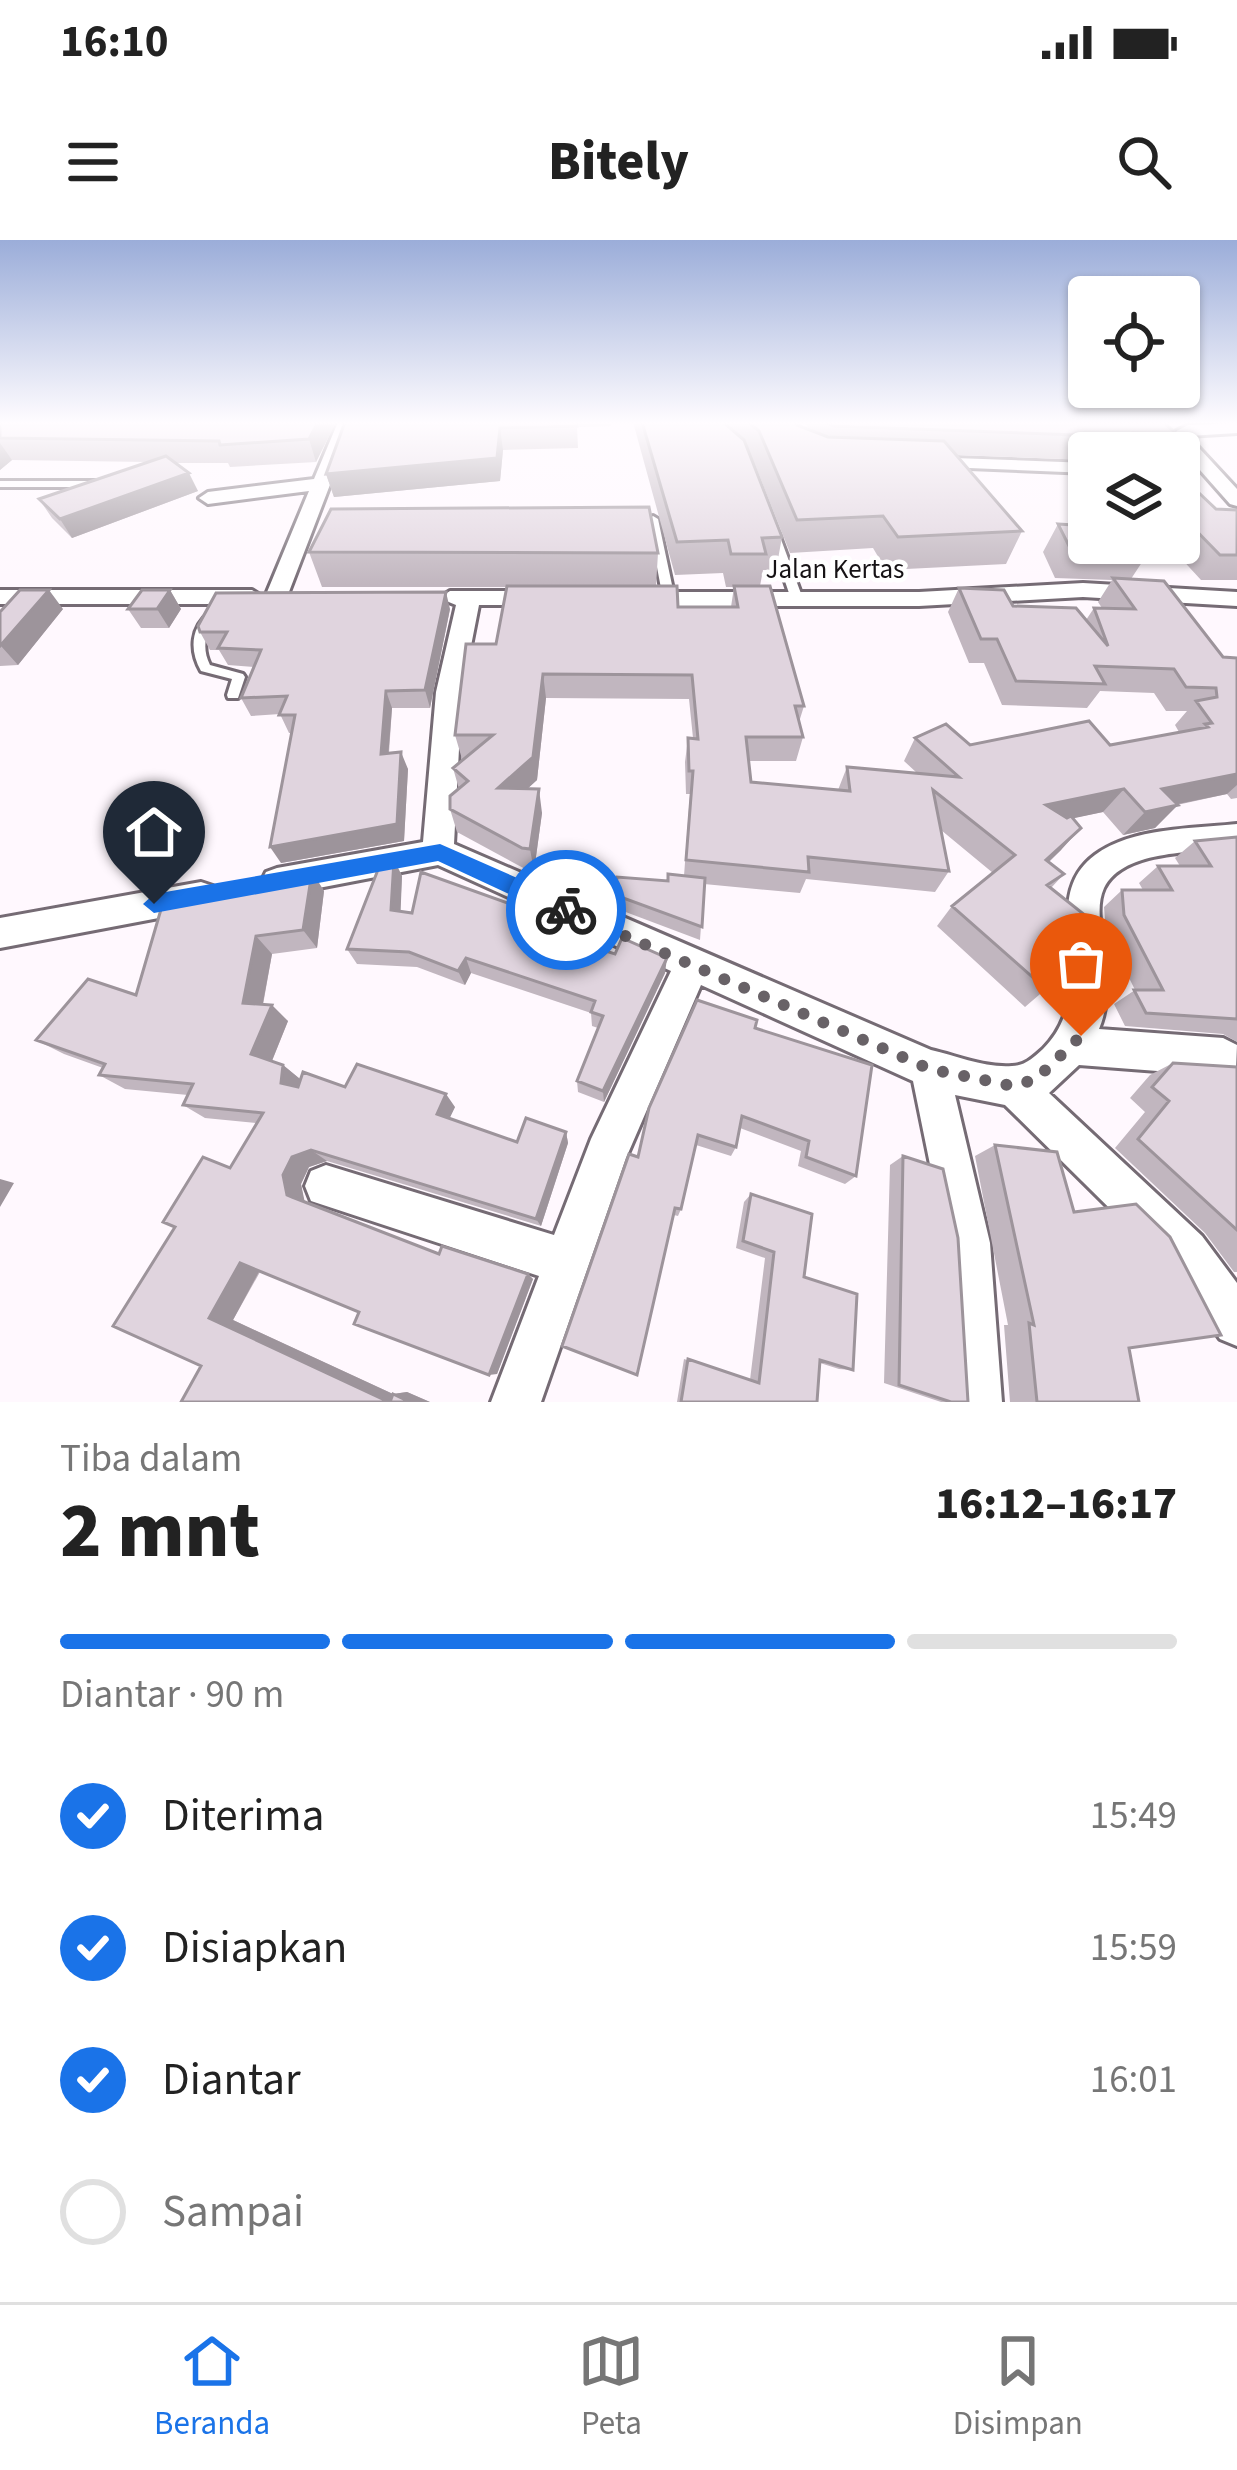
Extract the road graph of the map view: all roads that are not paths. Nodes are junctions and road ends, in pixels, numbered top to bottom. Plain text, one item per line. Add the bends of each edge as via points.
1 (324, 476) edge
2 (1216, 476) edge
3 (0, 484) edge
4 (124, 484) edge
5 (321, 484) junction
6 (208, 499) dead end
7 (1237, 500) edge
8 (769, 518) edge
9 (653, 519) edge
10 (0, 597) edge
11 (221, 597) junction
12 (426, 598) edge
13 (469, 598) junction
14 (669, 598) junction
15 (1237, 598) edge
16 (797, 599) junction
17 (233, 695) dead end
18 (1237, 836) edge
19 (440, 852) junction
20 (0, 933) edge
21 (692, 965) junction
22 (1073, 1046) junction
23 (1223, 1057) dead end
24 (930, 1069) junction
25 (1013, 1086) junction
26 (326, 1186) dead end
27 (566, 1262) junction
28 (1237, 1322) edge
29 (527, 1398) edge
30 (977, 1402) edge

1 - 5 street
2 - 7 street
3 - 4 lane
5 - 6 street
5 - 11 street via 286,597
8 - 16 lane
9 - 14 lane
10 - 11 street
11 - 17 lane via 197,643 205,668 239,677
12 - 13 street, Jalan Kertas
13 - 14 street, Jalan Kertas
13 - 19 street via 449,692
14 - 16 street, Jalan Kertas
15 - 16 street, Jalan Kertas via 1030,590
18 - 22 street via 1126,852 1086,885 1090,1017
19 - 20 street
19 - 21 street
21 - 24 street
21 - 27 street
22 - 23 street
22 - 25 street via 1036,1079
24 - 25 street
24 - 30 street via 968,1243
25 - 28 street via 1186,1252
26 - 27 street
27 - 29 street

